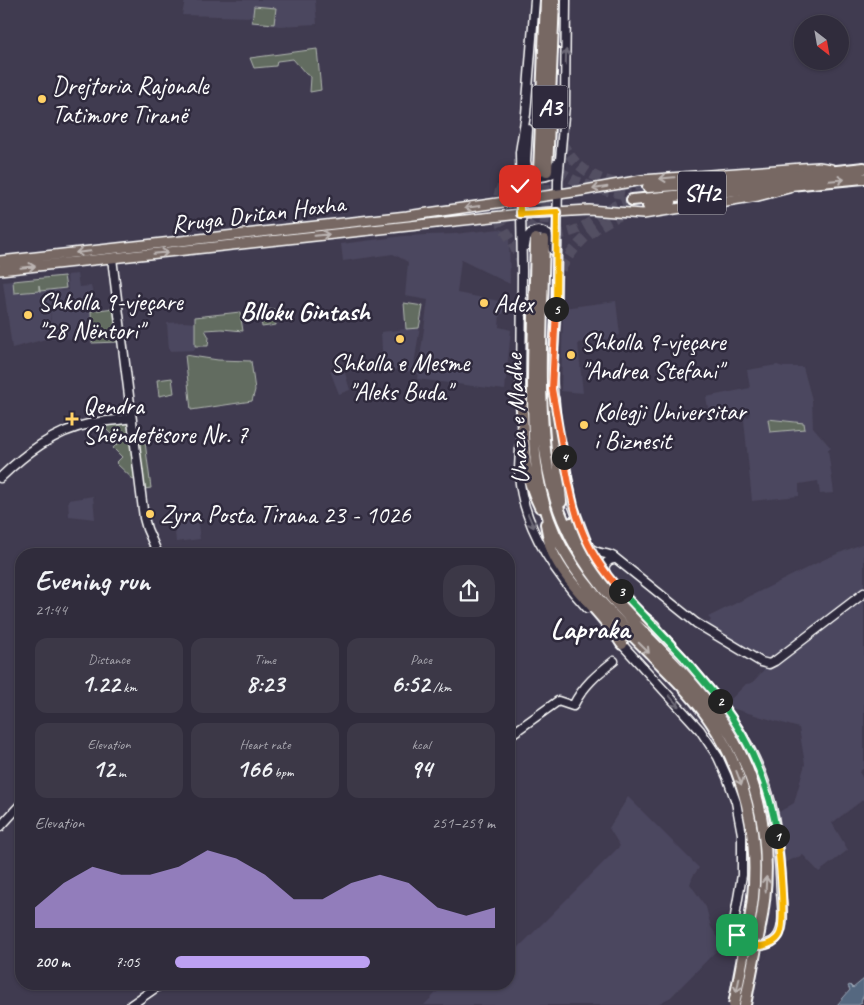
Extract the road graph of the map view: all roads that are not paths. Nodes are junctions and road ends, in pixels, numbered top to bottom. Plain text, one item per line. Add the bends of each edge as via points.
1 (535, 0) edge
2 (546, 0) edge
3 (554, 0) edge
4 (566, 0) edge
5 (552, 44) junction
6 (540, 111) junction
7 (526, 114) junction
8 (560, 125) junction
9 (532, 139) dead end
10 (864, 168) edge
11 (837, 170) junction
12 (864, 178) edge
13 (736, 181) junction
14 (809, 183) junction
15 (648, 187) tunnel mouth
16 (773, 187) junction
17 (558, 194) junction
18 (520, 200) junction
19 (648, 206) tunnel mouth
20 (557, 212) junction
21 (520, 214) junction
22 (112, 253) junction
23 (0, 261) edge
24 (0, 270) edge
25 (522, 277) junction
26 (529, 295) tunnel mouth
27 (549, 297) tunnel mouth
28 (556, 310) junction
29 (533, 336) junction
30 (541, 351) junction
31 (553, 394) junction
32 (521, 396) junction
33 (131, 418) junction
34 (542, 427) junction
35 (536, 471) junction
36 (0, 478) edge
37 (561, 502) junction
38 (542, 510) junction
39 (564, 513) junction
40 (546, 522) junction
41 (589, 547) junction
42 (155, 548) edge
43 (615, 558) junction
44 (588, 568) junction
45 (605, 572) junction
46 (586, 586) junction
47 (864, 594) edge
48 (654, 626) junction
49 (622, 644) junction
50 (614, 661) dead end
51 (515, 732) edge
52 (15, 811) edge
53 (0, 827) edge
54 (754, 931) junction
55 (152, 990) edge
56 (131, 1005) edge
57 (734, 1005) edge
58 (745, 1005) edge

1 - 7 main road
2 - 6 highway, A3
3 - 5 highway, A3
8 -> 4 main road via 565,96
5 - 6 highway, A3 via 543,171
5 - 8 highway
6 - 9 highway
7 - 8 main road via 526,168 532,176 548,176 555,171
7 - 18 main road via 520,152
8 - 17 main road
10 - 11 highway, SH2
11 - 13 highway, SH2
11 -> 17 main road, Rruga Dritan Hoxha via 819,167 642,180
14 -> 12 highway, SH2
13 - 15 highway, SH2
13 - 16 highway, SH2 via 631,197
14 - 16 highway, SH2
14 - 20 main road, Rruga Dritan Hoxha via 758,196 643,214 605,210
16 - 19 highway
17 - 18 main road, Rruga Dritan Hoxha
17 - 20 main road
18 - 21 main road
18 -> 22 main road, Rruga Dritan Hoxha
20 - 21 main road, Rruga Dritan Hoxha
20 - 28 main road
22 -> 21 main road, Rruga Dritan Hoxha
21 - 25 main road
22 -> 23 main road, Rruga Dritan Hoxha
24 -> 22 main road, Rruga Dritan Hoxha
22 - 33 main road
25 - 28 main road via 526,238 533,231 541,231 548,235 552,246
25 - 32 main road
26 - 29 highway
27 - 30 highway
28 - 31 main road
29 - 30 highway, Unaza e Madhe via 540,240
29 - 35 highway, Unaza e Madhe
30 - 34 highway, Unaza e Madhe
31 - 37 highway
31 - 41 main road via 573,506
32 - 38 highway via 525,464 530,486
32 -> 49 main road via 519,474 528,514 545,553 566,585
33 - 36 main road via 96,422 61,432 26,455
33 - 42 main road via 144,518
34 - 37 highway
34 - 44 highway, Unaza e Madhe via 555,497
35 - 38 highway via 536,489
35 - 46 highway, Unaza e Madhe via 555,534
37 - 39 highway
38 - 40 highway
39 - 44 highway
39 - 48 highway via 609,585
40 - 46 highway via 568,567
40 - 49 highway via 558,561
41 - 43 main road via 596,553
41 - 45 main road
43 - 45 main road via 604,567
43 - 47 main road via 696,623 769,664
54 -> 44 highway, Unaza e Madhe via 766,888 765,843 760,807 741,754 724,724 696,688 614,603
45 - 48 main road
46 -> 54 highway, Unaza e Madhe via 689,694 726,747 743,789 753,830
49 -> 48 main road via 700,730 718,757 736,802 742,834 742,874 735,929 742,941 749,945 762,946 771,942 781,930 779,855 774,816 761,770 750,746 726,710
50 - 51 main road via 584,687 573,706 558,701
52 - 53 main road
54 -> 57 highway, Unaza e Madhe, bridge
54 - 58 highway, Unaza e Madhe, bridge
55 - 56 main road

